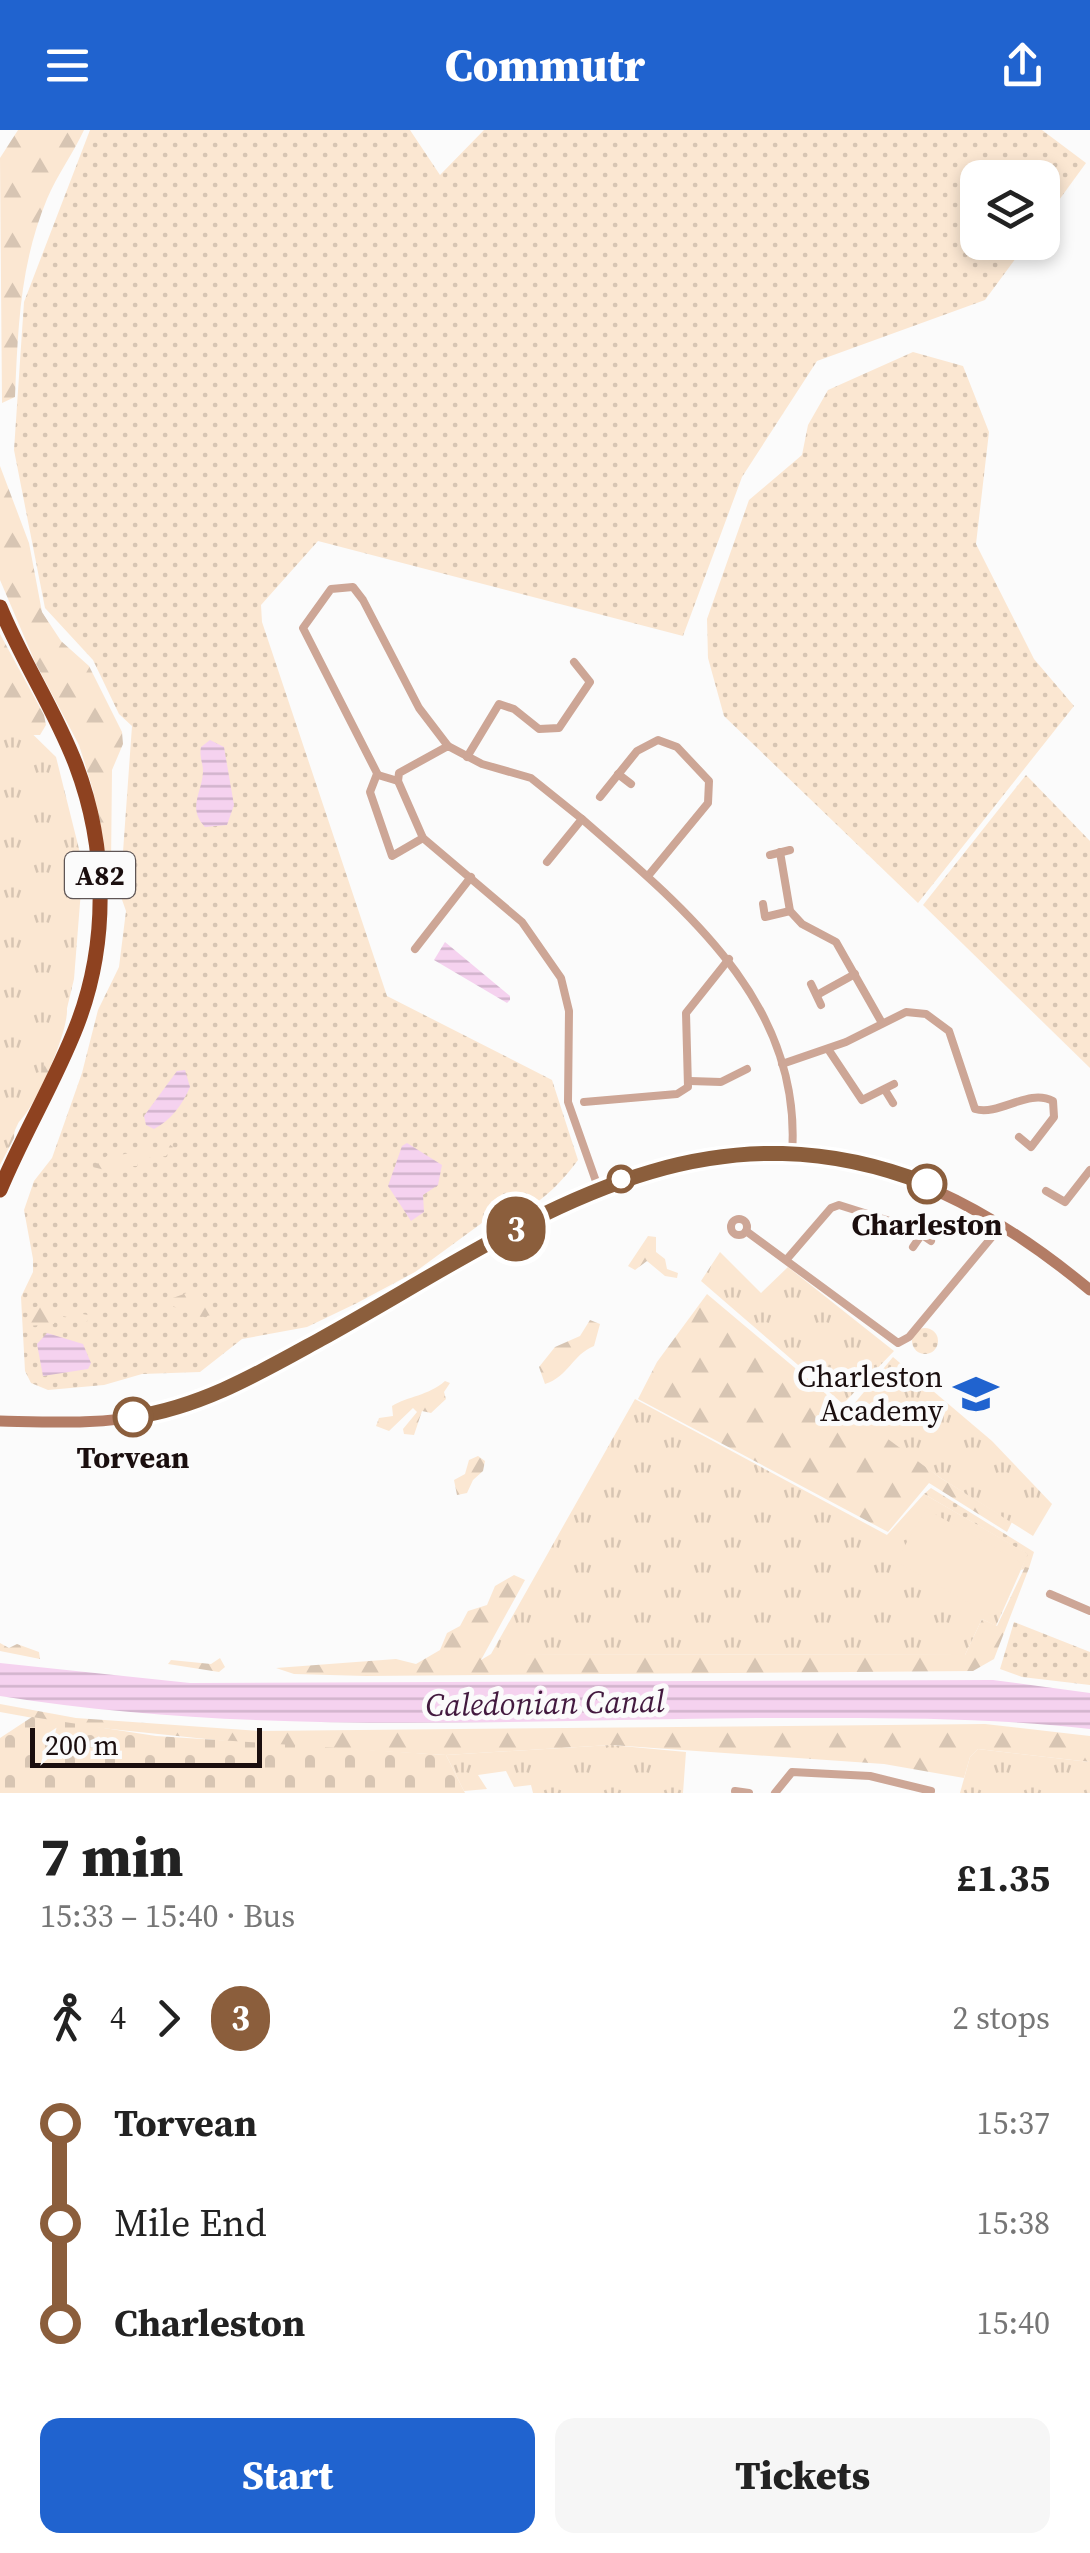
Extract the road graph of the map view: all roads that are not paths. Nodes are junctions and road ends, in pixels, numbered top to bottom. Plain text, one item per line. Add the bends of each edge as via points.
1 (0, 607) edge
2 (574, 662) dead end
3 (448, 746) junction
4 (468, 756) junction
5 (378, 774) junction
6 (618, 774) junction
7 (398, 780) junction
8 (631, 784) dead end
9 (600, 797) dead end
10 (582, 819) junction
11 (423, 838) junction
12 (560, 846) junction
13 (780, 852) dead end
14 (569, 854) dead end
15 (546, 862) dead end
16 (648, 876) junction
17 (470, 877) junction
18 (763, 904) dead end
19 (790, 911) junction
20 (765, 917) junction
21 (756, 922) dead end
22 (415, 949) dead end
23 (729, 960) junction
24 (855, 974) junction
25 (811, 984) dead end
26 (816, 995) junction
27 (821, 1005) dead end
28 (882, 1023) junction
29 (828, 1049) junction
30 (731, 1062) dead end
31 (782, 1064) junction
32 (690, 1080) junction
33 (894, 1084) dead end
34 (588, 1088) dead end
35 (885, 1090) junction
36 (894, 1103) dead end
37 (1019, 1137) dead end
38 (792, 1154) junction
39 (1090, 1170) edge
40 (598, 1187) junction
41 (0, 1190) edge
42 (1046, 1191) dead end
43 (1004, 1223) junction
44 (746, 1231) dead end
45 (922, 1234) junction
46 (931, 1241) dead end
47 (913, 1247) dead end
48 (788, 1259) junction
49 (1090, 1290) edge
50 (0, 1420) edge
51 (1050, 1594) dead end
52 (1090, 1612) edge
53 (916, 1790) edge
54 (735, 1791) edge
55 (930, 1792) edge
56 (750, 1793) edge
57 (775, 1793) edge

1 - 41 highway, A82 via 75,763 99,858 100,899 96,958 78,1024
2 - 4 street via 590,682 559,728 539,730 500,704
3 - 4 street
3 - 5 street via 419,708 353,587 331,589 303,628
3 - 7 street via 404,767
4 - 10 street via 531,778
5 - 7 street
5 - 11 street via 370,792 392,856
6 - 8 street
6 - 9 street
6 - 16 street via 637,751 658,740 677,747 709,782 708,802
7 - 11 street
10 - 12 street
10 - 16 street
11 - 17 street
12 - 14 street
12 - 15 street
13 - 19 street
16 - 23 street
17 - 22 street
17 - 40 street via 535,935 562,978 569,1011 568,1102
18 - 20 street
19 - 20 street
19 - 24 street via 836,942
20 - 21 street
23 - 31 street via 760,1006
23 - 32 street via 686,1013
24 - 26 street
24 - 28 street
25 - 26 street
26 - 27 street
28 - 29 street
28 - 37 street via 916,1012 943,1024 975,1109 1049,1098 1054,1118 1028,1150
29 - 31 street
29 - 35 street via 859,1099
30 - 32 street via 743,1072 710,1084
31 - 38 street
32 - 34 street via 677,1094 587,1101
33 - 35 street
35 - 36 street
38 - 40 street via 676,1163
38 - 43 street via 885,1170
39 - 42 street via 1063,1206
40 - 50 street via 236,1386 148,1415
43 - 48 street via 910,1337 898,1343
43 - 49 street
44 - 48 street
45 - 46 street
45 - 47 street
45 - 48 street via 839,1206
51 - 52 street
53 - 55 street
53 - 57 street via 870,1776 792,1772
54 - 56 street

